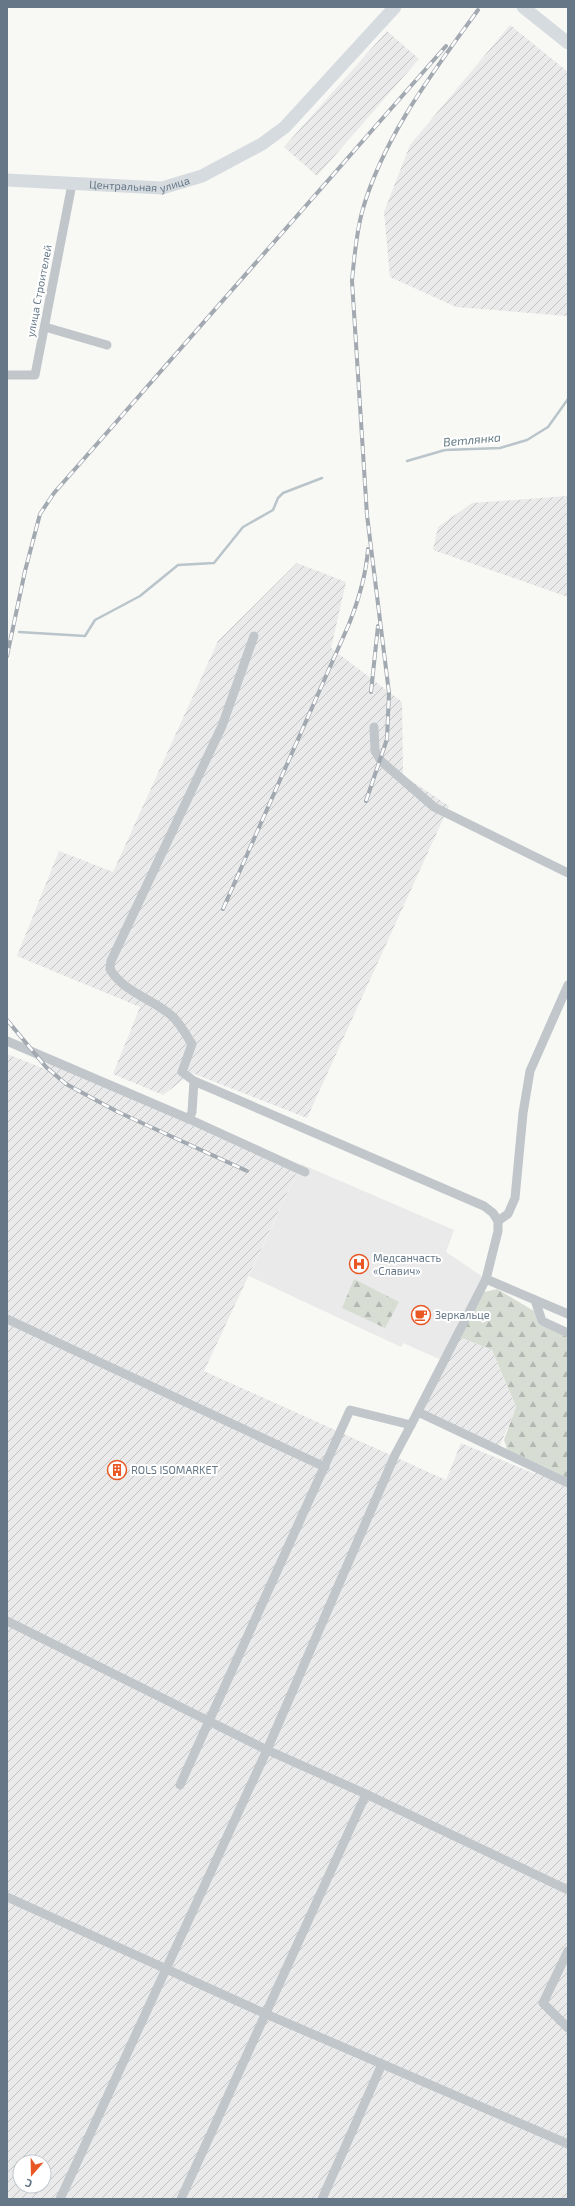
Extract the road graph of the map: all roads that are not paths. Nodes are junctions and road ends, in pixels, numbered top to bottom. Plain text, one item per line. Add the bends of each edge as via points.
1 (395, 7) edge
2 (523, 7) edge
3 (568, 43) edge
4 (7, 180) edge
5 (72, 184) junction
6 (45, 327) junction
7 (107, 345) dead end
8 (7, 375) edge
9 (254, 636) dead end
10 (374, 727) dead end
11 (568, 873) edge
12 (568, 985) edge
13 (7, 1041) edge
14 (194, 1081) junction
15 (189, 1119) junction
16 (305, 1172) dead end
17 (498, 1222) junction
18 (486, 1279) junction
19 (536, 1300) junction
20 (568, 1314) edge
21 (7, 1319) edge
22 (568, 1332) edge
23 (418, 1412) junction
24 (411, 1425) junction
25 (325, 1467) junction
26 (568, 1483) edge
27 (7, 1621) edge
28 (208, 1721) junction
29 (267, 1750) junction
30 (180, 1785) dead end
31 (366, 1794) junction
32 (568, 1890) edge
33 (7, 1897) edge
34 (568, 1951) edge
35 (167, 1968) junction
36 (266, 2014) junction
37 (568, 2028) edge
38 (382, 2064) junction
39 (568, 2144) edge
40 (60, 2199) edge
41 (182, 2199) edge
42 (322, 2199) edge

1 - 5 main road, Центральная улица via 285,126 262,144 202,176 162,188
2 - 3 main road
4 - 5 main road, Центральная улица
5 - 6 street, улица Строителей
6 - 7 street
6 - 8 street, улица Строителей via 35,375
9 - 14 street via 222,726 110,969 120,983 157,1004 173,1017 192,1044 182,1072
10 - 11 street via 375,751 381,761 434,807
12 - 17 street via 530,1071 523,1112 516,1198 508,1214
13 - 15 street
14 - 15 street via 192,1112
14 - 17 street via 484,1206
15 - 16 street
17 - 18 street
18 - 19 street
18 - 23 street
19 - 20 street
19 - 22 street via 542,1321
21 - 25 street
23 - 24 street
23 - 26 street
24 - 25 street via 350,1410
24 - 29 street via 395,1455
25 - 28 street
27 - 28 street
28 - 29 street
28 - 30 street
29 - 31 street
29 - 35 street
31 - 32 street
31 - 36 street
33 - 35 street
34 - 37 street via 543,2003
35 - 36 street
35 - 40 street
36 - 38 street
36 - 41 street
38 - 39 street
38 - 42 street

